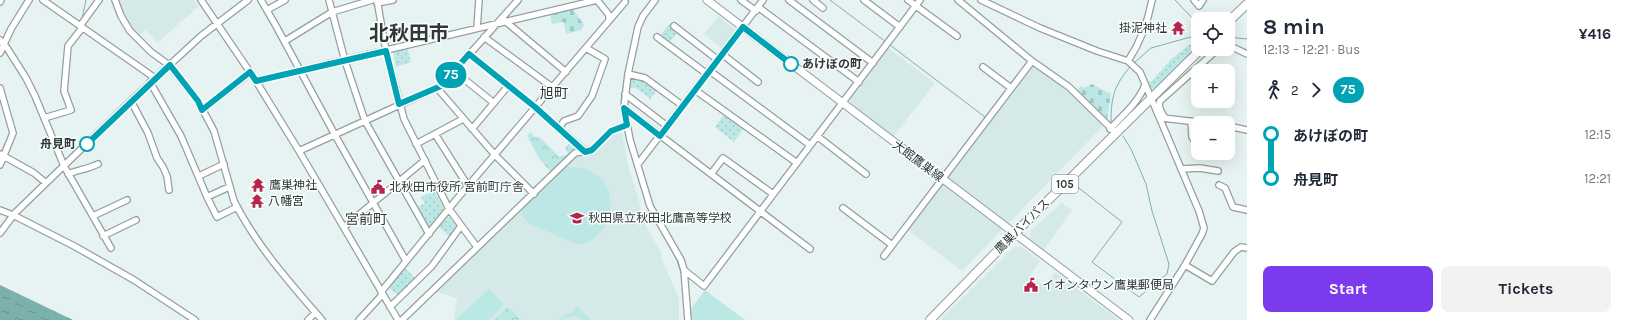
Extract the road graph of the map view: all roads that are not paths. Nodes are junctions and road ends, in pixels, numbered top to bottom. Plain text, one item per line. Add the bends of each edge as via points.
1 (29, 0) edge
2 (42, 0) edge
3 (99, 0) edge
4 (115, 0) edge
5 (201, 0) edge
6 (248, 0) edge
7 (260, 0) edge
8 (285, 0) edge
9 (329, 0) edge
10 (393, 0) edge
11 (479, 0) edge
12 (518, 0) edge
13 (597, 0) edge
14 (655, 0) edge
15 (707, 0) edge
16 (741, 0) edge
17 (763, 0) edge
18 (789, 0) edge
19 (813, 0) edge
20 (864, 0) edge
21 (908, 0) edge
22 (920, 0) edge
23 (958, 0) edge
24 (981, 0) edge
25 (1152, 0) edge
26 (1194, 0) edge
27 (1203, 0) edge
28 (375, 1) edge
29 (625, 2) dead end
30 (1247, 4) edge
31 (916, 6) junction
32 (823, 8) dead end
33 (757, 9) junction
34 (267, 10) junction
35 (332, 12) junction
36 (1235, 15) edge
37 (609, 20) junction
38 (505, 21) junction
39 (217, 23) junction
40 (497, 23) junction
41 (674, 26) dead end
42 (81, 27) junction
43 (743, 27) junction
44 (477, 28) junction
45 (900, 28) junction
46 (957, 36) dead end
47 (484, 37) junction
48 (657, 37) dead end
49 (285, 41) junction
50 (2, 42) edge
51 (586, 48) junction
52 (1235, 48) edge
53 (386, 51) junction
54 (0, 53) edge
55 (469, 54) junction
56 (722, 54) junction
57 (1247, 54) edge
58 (1194, 56) edge
59 (1210, 56) edge
60 (718, 60) junction
61 (1128, 60) junction
62 (345, 61) junction
63 (1032, 61) junction
64 (873, 63) junction
65 (170, 65) junction
66 (983, 67) dead end
67 (300, 71) junction
68 (454, 71) junction
69 (250, 72) junction
70 (566, 72) junction
71 (708, 73) junction
72 (628, 74) junction
73 (152, 80) junction
74 (256, 81) junction
75 (758, 82) dead end
76 (859, 82) junction
77 (1146, 85) junction
78 (508, 86) junction
79 (552, 87) junction
80 (0, 88) edge
81 (437, 88) junction
82 (1011, 88) junction
83 (695, 90) junction
84 (625, 94) junction
85 (1151, 100) junction
86 (131, 101) junction
87 (494, 103) junction
88 (399, 104) junction
89 (842, 104) junction
90 (683, 106) junction
91 (535, 107) junction
92 (624, 108) junction
93 (202, 110) junction
94 (44, 118) junction
95 (1162, 118) junction
96 (463, 119) junction
97 (365, 121) junction
98 (1191, 121) edge
99 (625, 126) junction
100 (667, 126) junction
101 (1235, 127) edge
102 (558, 128) junction
103 (472, 129) junction
104 (1247, 130) edge
105 (1113, 131) junction
106 (435, 134) junction
107 (335, 135) junction
108 (660, 136) junction
109 (817, 136) junction
110 (416, 144) junction
111 (810, 145) junction
112 (299, 151) junction
113 (585, 152) junction
114 (2, 155) edge
115 (495, 155) junction
116 (425, 160) junction
117 (98, 164) dead end
118 (224, 164) junction
119 (638, 164) junction
120 (797, 164) junction
121 (0, 165) edge
122 (64, 166) junction
123 (1181, 169) junction
124 (1218, 170) dead end
125 (68, 174) junction
126 (711, 174) junction
127 (866, 174) dead end
128 (199, 176) junction
129 (942, 179) junction
130 (399, 182) junction
131 (46, 184) junction
132 (1219, 185) dead end
133 (468, 186) junction
134 (229, 187) junction
135 (169, 190) dead end
136 (534, 194) junction
137 (773, 194) junction
138 (207, 197) junction
139 (127, 200) dead end
140 (373, 203) junction
141 (0, 207) edge
142 (237, 207) junction
143 (843, 208) dead end
144 (449, 209) junction
145 (0, 210) edge
146 (1247, 210) edge
147 (760, 211) junction
148 (13, 216) junction
149 (93, 216) junction
150 (136, 220) dead end
151 (461, 226) junction
152 (344, 227) junction
153 (0, 233) edge
154 (429, 234) junction
155 (1014, 234) junction
156 (104, 236) junction
157 (892, 245) junction
158 (477, 247) junction
159 (111, 248) dead end
160 (1247, 248) edge
161 (810, 249) dead end
162 (884, 256) dead end
163 (406, 261) junction
164 (1185, 265) junction
165 (684, 270) junction
166 (381, 293) junction
167 (390, 307) junction
168 (315, 313) junction
169 (1153, 315) edge
170 (195, 320) edge
171 (308, 320) edge
172 (322, 320) edge
173 (359, 320) edge
174 (398, 320) edge
175 (402, 320) edge
176 (688, 320) edge
177 (930, 320) edge
178 (1129, 320) edge

1 - 50 street
2 - 42 street
3 - 42 street
4 - 65 street via 130,31 151,52
5 - 39 street
6 - 39 street
7 - 34 street
8 - 34 street
9 - 35 street
10 - 28 street
11 - 44 street
12 - 40 street
13 - 37 street via 609,15
13 - 38 street
14 - 72 street via 638,28
15 - 43 main road, 大館鷹巣線
16 - 33 street
17 - 33 street
18 - 64 street
19 - 32 street
20 - 45 street
21 - 31 street
22 - 31 street
23 - 63 street
24 - 61 street via 1052,34
25 - 61 street via 1148,20
26 - 27 street via 1199,6
28 - 35 street
28 - 53 street
29 - 37 street
30 - 36 highway
31 - 45 street
31 - 46 street
33 - 43 street
33 - 76 street
34 - 49 street
35 - 49 street
35 - 62 street
37 - 51 street
38 - 40 street
38 - 70 street
39 - 65 street
39 - 69 street
40 - 44 street
40 - 47 street
41 - 60 street
42 - 73 street
42 - 94 street via 68,46 64,91 71,110
43 - 56 street
43 - 89 main road, 大館鷹巣線
44 - 53 street
45 - 64 street
47 - 55 street
47 - 79 street
48 - 71 street
49 - 67 street
50 - 54 street
50 - 94 street via 26,78
51 - 70 street
51 - 102 street via 605,59 592,96 578,116 564,121
52 - 57 street
53 - 62 street
53 - 88 street
55 - 68 street
55 - 78 street
56 - 60 street
56 - 75 street
58 - 85 highway, 鷹巣バイパス / 105
59 - 95 street via 1160,101 1158,104
60 - 71 street
61 - 77 street via 1140,72
62 - 67 street
62 - 97 street
63 - 82 street
63 - 105 street via 1069,87
64 - 76 street
65 - 73 street
65 - 93 street
66 - 82 street
67 - 74 street
67 - 107 street
68 - 81 street
68 - 87 street
69 - 74 street
69 - 93 street
70 - 79 street
71 - 83 street
71 - 111 street
72 - 84 street
72 - 90 street via 645,78
73 - 86 street
73 - 128 street
74 - 112 street
76 - 89 street
77 - 85 street
77 - 105 street via 1135,104
78 - 87 street
78 - 91 street
79 - 91 street
80 - 114 street via 13,133
81 - 88 street
81 - 96 street
82 - 129 street
83 - 90 street
83 - 120 street
84 - 92 street
84 - 100 street
85 - 95 street
85 - 105 highway, 鷹巣バイパス / 105
86 - 122 street
86 - 135 street via 167,176
87 - 103 street
88 - 97 street
88 - 110 street
89 - 109 street
89 - 129 main road, 大館鷹巣線
90 - 100 street
91 - 102 street
91 - 115 street
92 - 99 street
92 - 108 street
93 - 118 street via 214,131
94 - 122 street
95 - 98 street
95 - 123 street
96 - 103 street
96 - 106 street
97 - 107 street
97 - 130 street
99 - 113 street via 611,131 592,150
99 - 119 street
100 - 108 street
101 - 104 street
102 - 113 street
103 - 115 street
105 - 155 highway, 鷹巣バイパス / 105
106 - 110 street
106 - 133 street
107 - 112 street
107 - 140 street
108 - 119 street
108 - 126 street
109 - 111 street
109 - 127 street
110 - 116 street
111 - 120 street
112 - 152 street
113 - 136 street via 575,153
114 - 121 street
114 - 131 street
115 - 133 street
115 - 136 street
116 - 130 street
116 - 144 street
117 - 125 street
118 - 128 street
118 - 134 street
119 - 165 street via 650,206 681,260
120 - 137 street
122 - 125 street
122 - 131 street
123 - 124 street
123 - 164 street via 1200,211 1204,228
125 - 149 street
126 - 137 street via 723,158
126 - 147 street
128 - 138 street
129 - 155 main road, 大館鷹巣線
129 - 157 street
130 - 140 street
130 - 154 street
131 - 148 street
132 - 146 street via 1225,188 1233,207
133 - 144 street
134 - 138 street
134 - 142 street
136 - 158 street
137 - 147 street
138 - 142 street via 217,217
139 - 149 street
140 - 152 street
140 - 163 street
141 - 148 street
142 - 168 street via 254,236
143 - 157 street
144 - 151 street
144 - 154 street
145 - 148 street
147 - 161 street
147 - 165 street via 704,286
148 - 153 street
148 - 170 street via 74,246 134,280
149 - 156 street
150 - 156 street
151 - 158 street
151 - 167 street via 432,266
152 - 166 street
154 - 163 street
155 - 177 highway, 鷹巣バイパス / 105
155 - 178 main road, 大館鷹巣線
156 - 159 street
157 - 162 street
158 - 175 street
160 - 164 street via 1241,247 1234,252 1212,281
163 - 166 street
164 - 169 street
165 - 176 street
166 - 167 street
166 - 173 street
167 - 174 street
168 - 171 street
168 - 172 street

